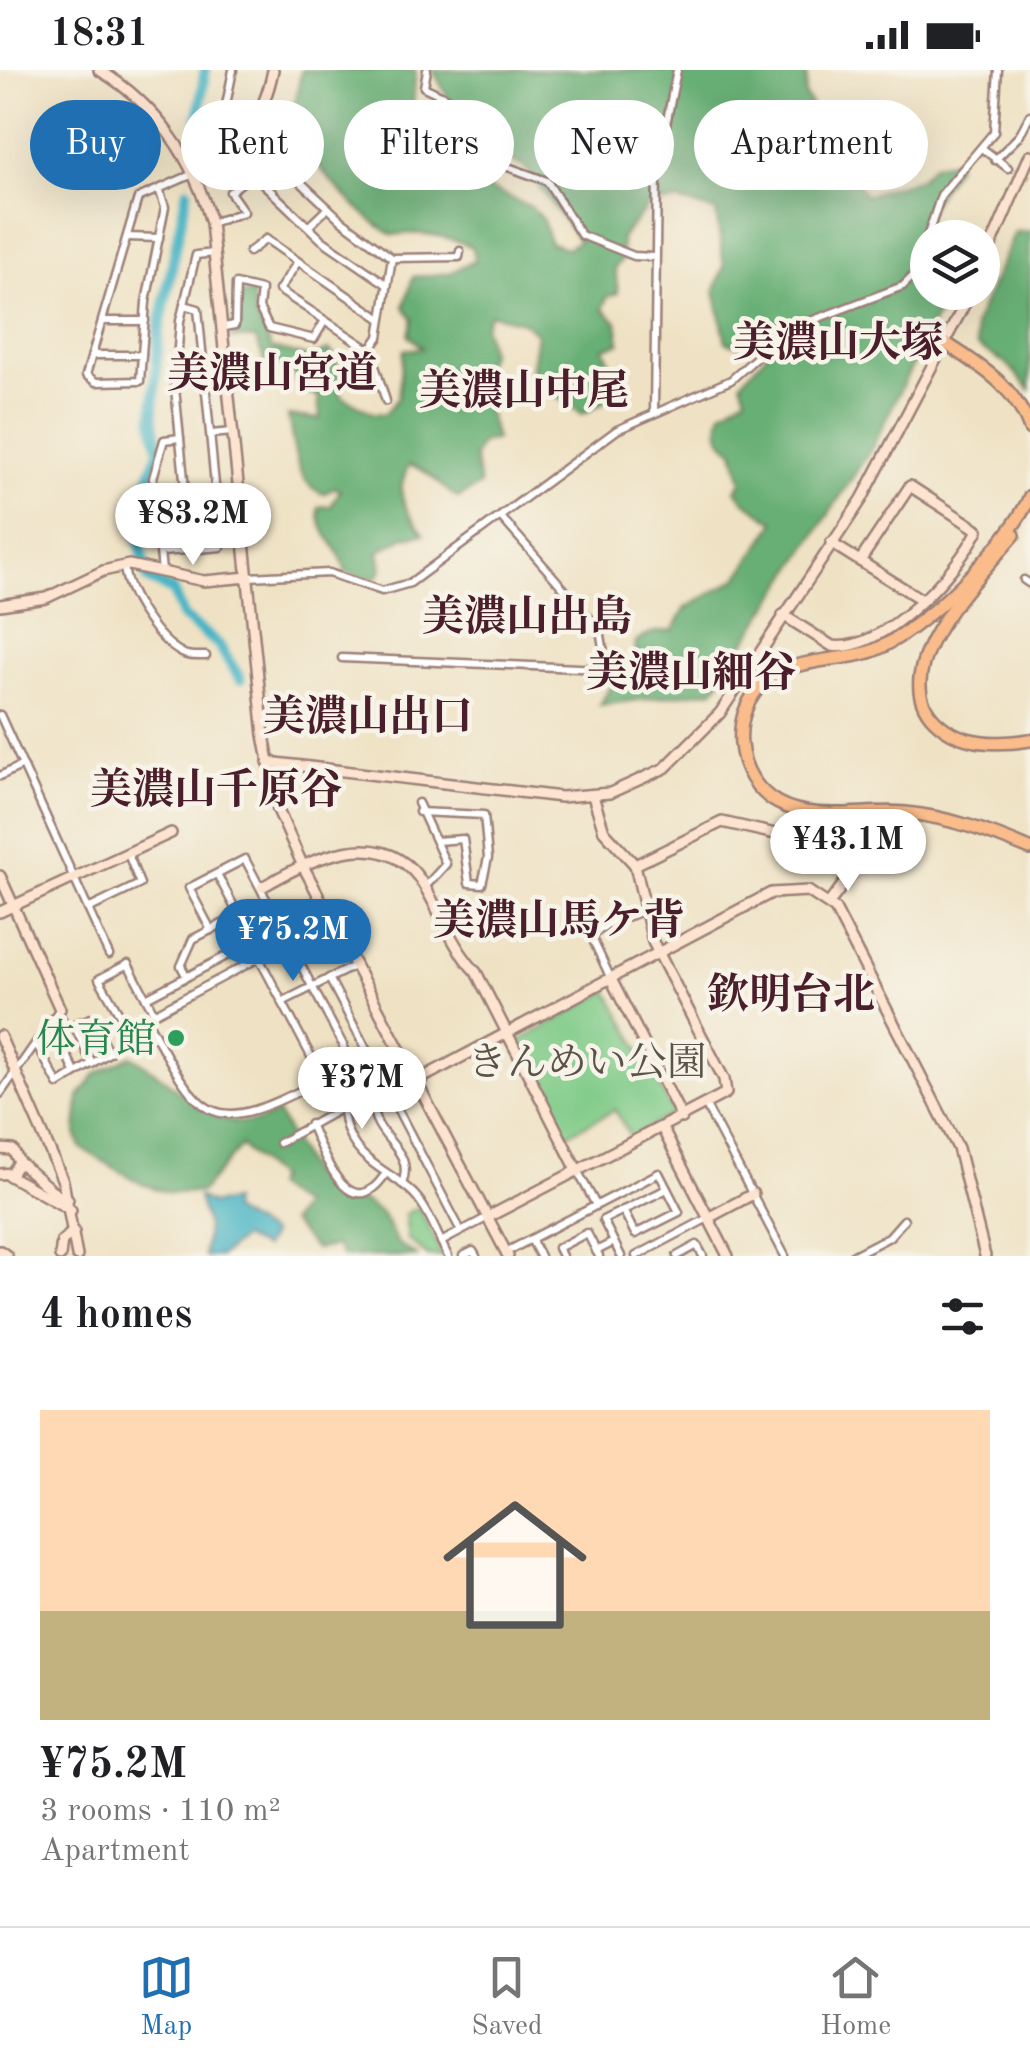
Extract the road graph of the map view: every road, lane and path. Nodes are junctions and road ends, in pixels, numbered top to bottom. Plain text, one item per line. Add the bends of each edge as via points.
1 (99, 70) edge
2 (232, 70) edge
3 (273, 70) edge
4 (426, 70) edge
5 (677, 70) edge
6 (998, 70) edge
7 (226, 100) edge
8 (264, 100) edge
9 (1030, 115) edge
10 (982, 149) junction
11 (181, 154) edge
12 (1030, 155) edge
13 (995, 160) junction
14 (1008, 168) tunnel mouth
15 (159, 190) joint
16 (200, 190) edge
17 (233, 190) edge
18 (271, 190) edge
19 (309, 190) edge
20 (328, 208) junction
21 (211, 223) junction
22 (1000, 225) edge
23 (310, 226) junction
24 (127, 238) junction
25 (159, 238) junction
26 (460, 251) dead end
27 (248, 252) dead end
28 (216, 253) junction
29 (653, 257) junction
30 (392, 258) junction
31 (298, 264) junction
32 (386, 284) junction
33 (184, 305) junction
34 (962, 310) edge
35 (381, 319) junction
36 (103, 321) junction
37 (145, 321) junction
38 (324, 322) junction
39 (224, 326) junction
40 (946, 344) junction
41 (370, 350) junction
42 (92, 355) junction
43 (142, 356) junction
44 (386, 401) dead end
45 (1030, 412) edge
46 (654, 413) junction
47 (1030, 429) edge
48 (233, 432) junction
49 (210, 434) junction
50 (180, 438) junction
51 (1030, 496) edge
52 (1030, 510) edge
53 (501, 517) junction
54 (831, 543) junction
55 (191, 550) junction
56 (162, 552) junction
57 (860, 561) junction
58 (124, 566) junction
59 (162, 573) junction
60 (248, 577) junction
61 (922, 600) junction
62 (0, 605) edge
63 (782, 615) junction
64 (206, 656) dead end
65 (342, 658) dead end
66 (0, 714) edge
67 (1030, 740) edge
68 (268, 762) junction
69 (23, 765) junction
70 (0, 776) edge
71 (593, 796) junction
72 (170, 833) dead end
73 (436, 841) junction
74 (1030, 850) edge
75 (128, 854) junction
76 (302, 864) junction
77 (635, 865) junction
78 (217, 874) junction
79 (0, 876) edge
80 (74, 879) junction
81 (262, 886) junction
82 (425, 887) junction
83 (267, 901) junction
84 (830, 902) junction
85 (14, 906) junction
86 (88, 909) junction
87 (643, 911) junction
88 (0, 912) edge
89 (239, 916) junction
90 (282, 927) junction
91 (211, 930) junction
92 (658, 954) junction
93 (109, 955) dead end
94 (357, 964) junction
95 (187, 977) junction
96 (329, 978) junction
97 (612, 981) junction
98 (312, 987) junction
99 (146, 998) junction
100 (282, 1002) junction
101 (59, 1011) junction
102 (150, 1016) junction
103 (51, 1022) junction
104 (74, 1025) junction
105 (507, 1034) junction
106 (0, 1036) edge
107 (36, 1043) junction
108 (92, 1064) junction
109 (16, 1071) junction
110 (75, 1072) junction
111 (347, 1072) junction
112 (416, 1081) junction
113 (0, 1094) edge
114 (388, 1096) junction
115 (706, 1106) junction
116 (342, 1108) junction
117 (682, 1118) junction
118 (310, 1124) junction
119 (662, 1128) junction
120 (279, 1144) dead end
121 (0, 1148) edge
122 (18, 1162) junction
123 (578, 1172) junction
124 (4, 1175) edge
125 (384, 1176) junction
126 (402, 1184) junction
127 (667, 1188) junction
128 (753, 1194) junction
129 (68, 1199) junction
130 (596, 1206) junction
131 (71, 1210) junction
132 (624, 1210) junction
133 (488, 1217) junction
134 (708, 1218) junction
135 (664, 1220) junction
136 (904, 1220) dead end
137 (74, 1231) junction
138 (460, 1231) junction
139 (673, 1236) junction
140 (531, 1239) junction
141 (441, 1242) junction
142 (614, 1242) junction
143 (0, 1251) edge
144 (597, 1253) edge
145 (507, 1254) edge
146 (7, 1256) edge
147 (60, 1256) edge
148 (77, 1256) edge
149 (448, 1256) edge
150 (463, 1256) edge
151 (476, 1256) edge
152 (540, 1256) edge
153 (562, 1256) edge
154 (622, 1256) edge
155 (636, 1256) edge
156 (677, 1256) edge
157 (703, 1256) edge
158 (728, 1256) edge
159 (785, 1256) edge
160 (852, 1256) edge
161 (984, 1256) edge

1 - 11 street via 129,90
2 - 7 street
3 - 8 street
4 - 29 street via 424,86 496,121 494,162 547,181 580,235
5 - 29 street via 657,170
6 - 10 street via 998,119
9 - 13 street
10 - 13 street
10 - 46 street via 941,194 915,274 902,286 787,330 731,380
12 - 22 street
13 - 14 street
15 - 24 street via 138,198
15 - 25 street via 165,206
16 - 21 street
17 - 21 street via 244,212
18 - 23 street
19 - 20 street
20 - 23 street
20 - 30 street
21 - 28 street
23 - 32 street
24 - 25 street
24 - 36 street
25 - 37 street
26 - 30 street
27 - 31 street via 266,239
28 - 33 street via 196,255
28 - 39 street
29 - 46 street
30 - 32 street
31 - 35 street
31 - 38 street via 279,290
32 - 35 street
33 - 49 street via 198,309
33 - 50 street via 175,388
34 - 40 street
35 - 41 street
36 - 37 street
36 - 42 street
37 - 43 street
38 - 39 street via 314,339 269,328 259,308 261,290 236,284 235,325
38 - 41 street
39 - 48 street
40 - 45 highway via 1003,376
40 - 47 highway via 1000,380
40 - 54 street
41 - 44 street
42 - 43 street
42 - 43 street via 89,380 137,383
46 - 53 street via 602,438
48 - 49 street
48 - 60 street
49 - 55 street via 221,547
50 - 55 street
50 - 56 street via 164,440 153,478
51 - 74 highway via 1010,531 906,634 874,650 795,666 768,680 750,699 741,726 747,768 776,802 808,812 934,817
52 - 67 highway via 951,610 919,682 925,707 948,731 985,742
53 - 60 street via 426,575 382,592 330,573
53 - 65 street via 600,630 602,669
54 - 57 street
54 - 63 street
55 - 56 street
56 - 59 street
57 - 61 street
57 - 61 street via 906,488 916,487 978,530
58 - 59 street
58 - 62 street via 46,598
58 - 64 street via 158,632 183,655
59 - 60 street via 204,581
60 - 68 street
61 - 63 street via 865,641 840,647
63 - 71 street via 712,724 679,758 626,788
66 - 69 street
68 - 71 street via 542,796
68 - 76 street via 278,810
69 - 70 street
69 - 80 street
71 - 77 street via 604,830
72 - 75 street
73 - 73 street via 418,808 484,815 488,858 482,884 469,883 463,839
73 - 82 street via 446,864
75 - 80 street
75 - 86 street via 140,884
76 - 81 street
76 - 82 street via 328,852 382,854 404,862
76 - 94 street
77 - 84 street via 722,822 780,835 842,825 851,832 851,874
77 - 87 street
78 - 81 street via 245,859
78 - 89 street
78 - 91 street via 189,888
79 - 85 street
80 - 85 street
80 - 86 street
81 - 83 street
82 - 105 street
83 - 89 street
83 - 90 street
84 - 92 street via 808,891 776,891
84 - 161 street via 958,1148
85 - 88 street
85 - 101 street
86 - 93 street
87 - 92 street
87 - 97 street via 591,936
89 - 91 street
90 - 95 street
90 - 98 street
91 - 95 street via 193,939 182,966
92 - 97 street
92 - 115 street via 727,1088
94 - 96 street
94 - 112 street
95 - 99 street
96 - 98 street
96 - 114 street
97 - 105 street
97 - 117 street
98 - 100 street
98 - 111 street via 343,1045
99 - 102 street
99 - 102 street via 128,964 99,979 127,1027
100 - 102 street via 259,958
100 - 102 street via 323,1080 244,1115 194,1100
101 - 103 street
101 - 104 street via 67,1027
103 - 107 street
103 - 110 street
104 - 108 street
104 - 108 street via 91,1018 113,1051
105 - 112 street
105 - 123 street
106 - 109 street
107 - 109 street
107 - 110 street via 58,1084
108 - 110 street
109 - 113 street
109 - 129 street
111 - 116 street
111 - 126 street via 364,1081 377,1122 400,1150 406,1163
112 - 114 street
112 - 133 street
114 - 138 street
115 - 117 street
115 - 128 street
116 - 118 street
116 - 125 street via 349,1135
117 - 119 street
118 - 120 street
118 - 125 street via 341,1185 366,1193
119 - 123 street
119 - 134 street
121 - 122 street via 13,1150
122 - 124 street
122 - 129 street
123 - 130 street
123 - 133 street
124 - 131 street
125 - 126 street
126 - 141 street via 418,1198
127 - 130 street via 659,1173
127 - 132 street
127 - 135 street via 679,1212
128 - 134 street
128 - 159 street
129 - 131 street
130 - 140 street
131 - 137 street
132 - 135 street via 635,1234
132 - 142 street via 603,1220
133 - 138 street
133 - 145 street
134 - 139 street
134 - 158 street
135 - 139 street
136 - 160 street via 889,1237
137 - 147 street via 62,1241
137 - 148 street
138 - 141 street
139 - 155 street
140 - 145 street
140 - 152 street
141 - 149 street
142 - 144 street
142 - 154 street
143 - 146 street
144 - 153 street via 586,1233 558,1248
150 - 151 street
156 - 157 street via 697,1246

